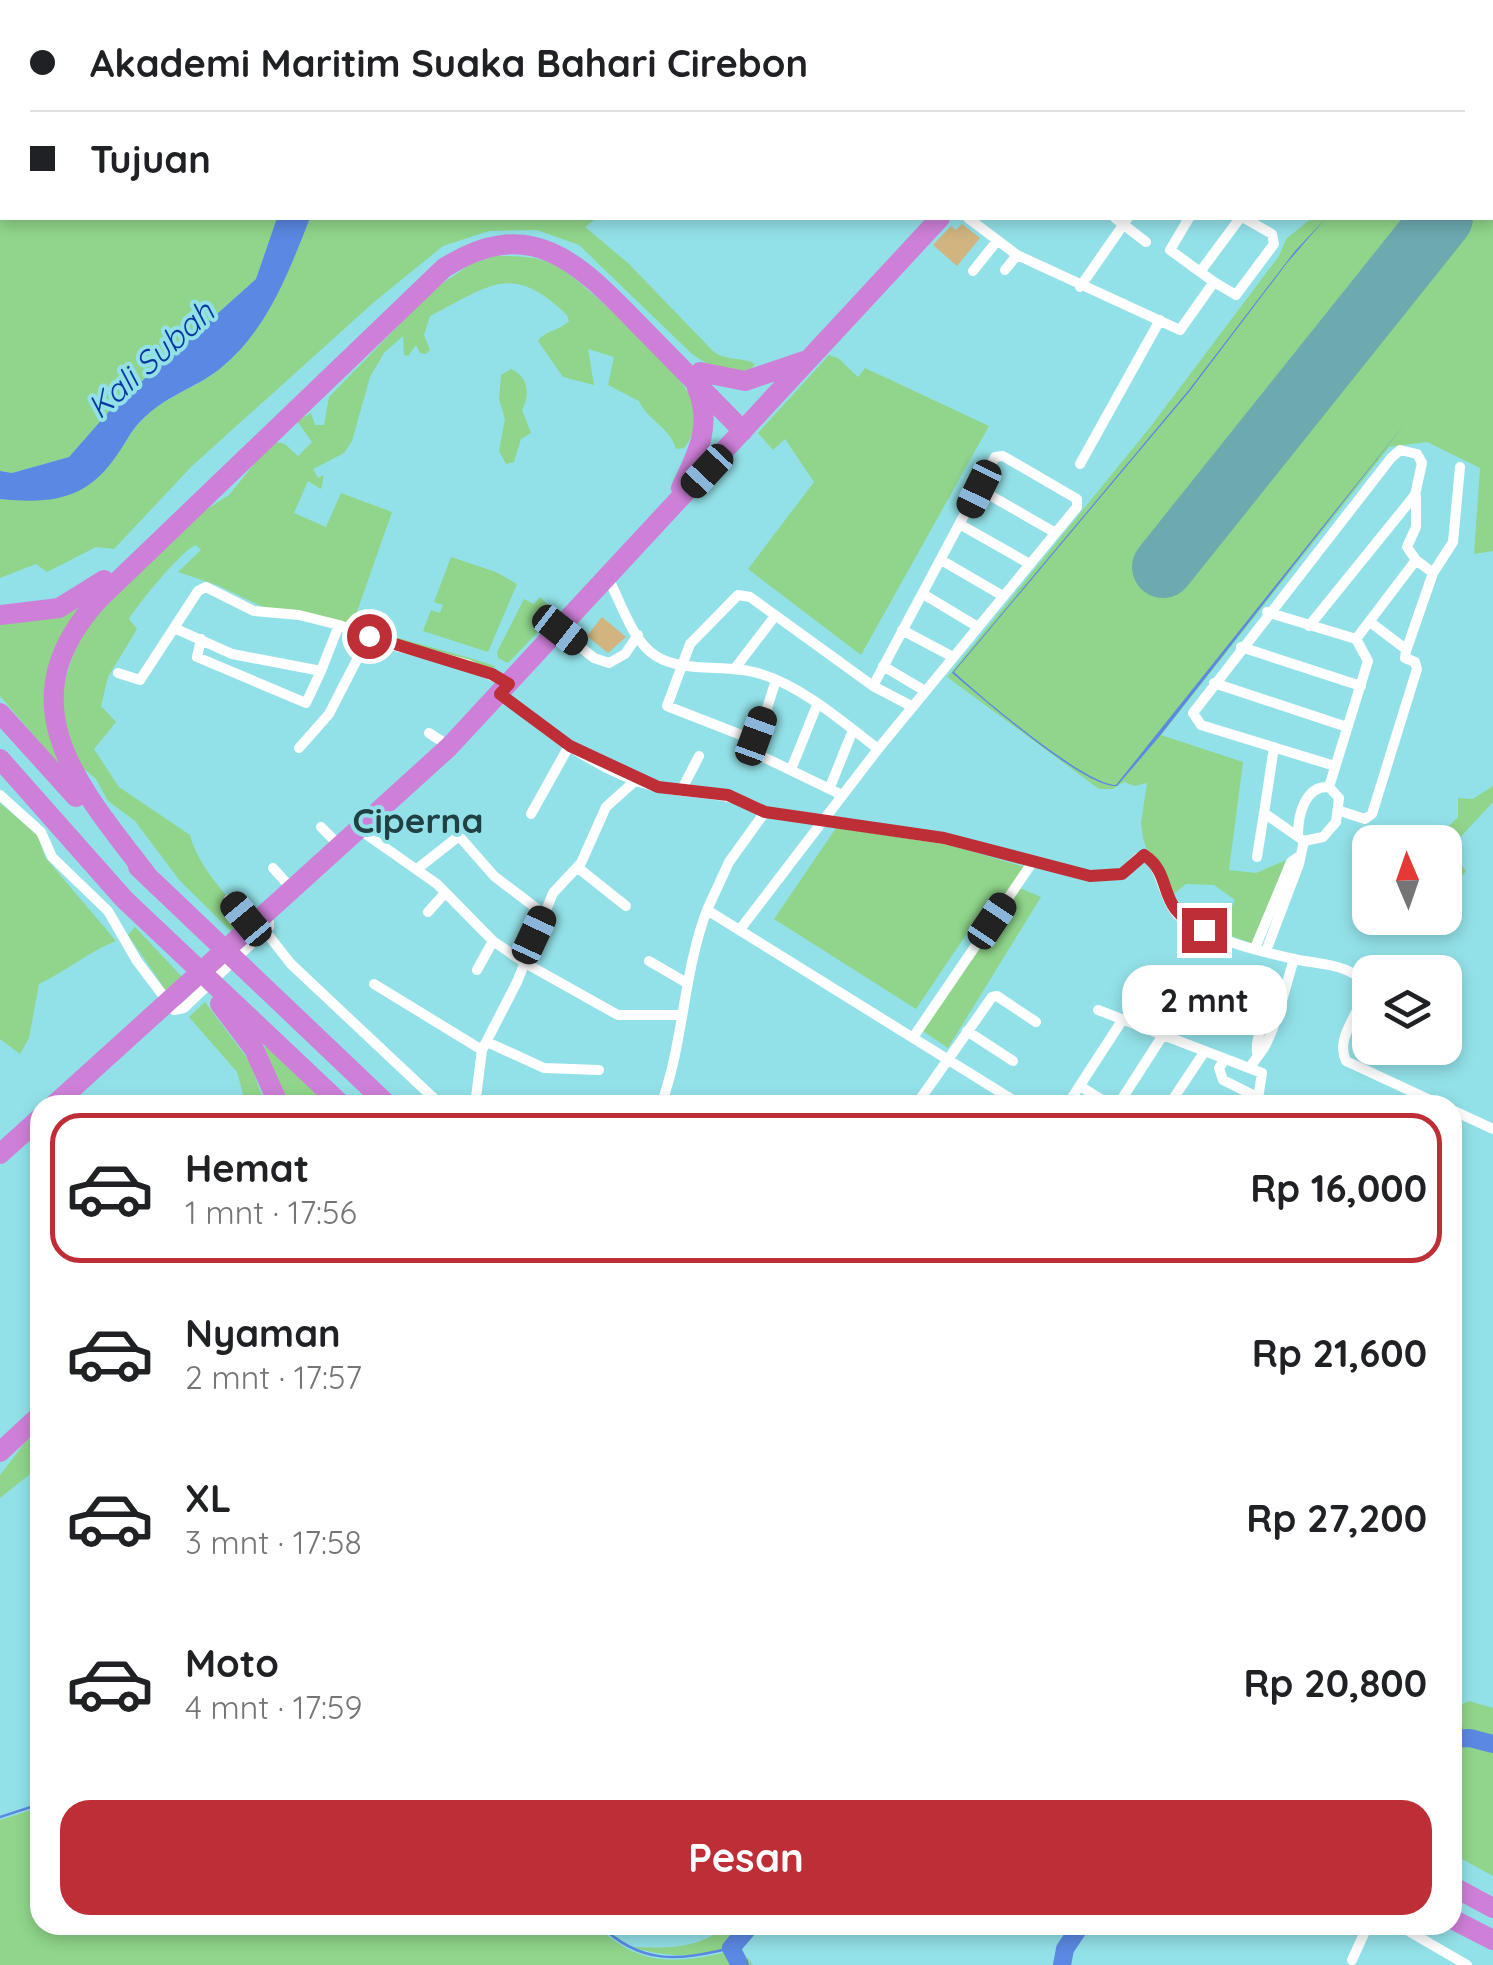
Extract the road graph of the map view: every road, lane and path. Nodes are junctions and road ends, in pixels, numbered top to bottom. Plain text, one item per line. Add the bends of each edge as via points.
1 (938, 220) edge
2 (970, 220) edge
3 (1122, 220) edge
4 (1189, 220) edge
5 (1240, 220) edge
6 (1245, 220) edge
7 (996, 241) junction
8 (1146, 242) dead end
9 (1017, 255) junction
10 (1005, 270) dead end
11 (973, 272) dead end
12 (1200, 272) junction
13 (1214, 282) junction
14 (1080, 287) junction
15 (1160, 320) junction
16 (810, 359) junction
17 (696, 376) junction
18 (748, 426) junction
19 (1080, 464) dead end
20 (1460, 467) dead end
21 (979, 489) junction
22 (1416, 495) junction
23 (672, 508) junction
24 (961, 526) junction
25 (1054, 532) junction
26 (941, 560) junction
27 (1416, 560) junction
28 (1028, 562) junction
29 (1433, 573) junction
30 (608, 578) junction
31 (923, 594) junction
32 (1003, 596) junction
33 (1268, 612) junction
34 (0, 615) edge
35 (775, 616) junction
36 (1370, 622) junction
37 (339, 626) junction
38 (978, 626) junction
39 (1310, 626) junction
40 (174, 628) junction
41 (560, 630) junction
42 (902, 630) junction
43 (638, 635) junction
44 (369, 636) junction
45 (201, 639) junction
46 (1356, 639) junction
47 (1241, 647) junction
48 (1403, 647) dead end
49 (953, 657) junction
50 (681, 664) junction
51 (883, 666) junction
52 (736, 667) junction
53 (321, 672) junction
54 (118, 674) dead end
55 (776, 680) junction
56 (1214, 684) junction
57 (872, 686) junction
58 (1361, 686) junction
59 (504, 689) junction
60 (925, 691) junction
61 (306, 704) junction
62 (816, 705) junction
63 (913, 707) junction
64 (0, 713) edge
65 (328, 714) junction
66 (1347, 728) junction
67 (853, 730) junction
68 (429, 733) dead end
69 (754, 740) junction
70 (570, 746) junction
71 (450, 747) junction
72 (1274, 747) junction
73 (298, 748) dead end
74 (878, 748) junction
75 (698, 756) dead end
76 (0, 759) edge
77 (1335, 766) junction
78 (792, 767) dead end
79 (636, 780) junction
80 (830, 787) junction
81 (1329, 787) junction
82 (681, 791) junction
83 (0, 795) edge
84 (842, 795) junction
85 (1340, 811) junction
86 (765, 812) junction
87 (1264, 813) junction
88 (531, 814) dead end
89 (821, 821) junction
90 (321, 827) dead end
91 (360, 830) junction
92 (1301, 838) junction
93 (341, 847) junction
94 (1257, 857) dead end
95 (1032, 863) junction
96 (577, 867) junction
97 (273, 868) dead end
98 (418, 869) junction
99 (148, 875) junction
100 (293, 890) junction
101 (445, 893) junction
102 (228, 898) dead end
103 (124, 899) junction
104 (626, 906) dead end
105 (707, 910) junction
106 (428, 912) dead end
107 (544, 914) junction
108 (258, 926) junction
109 (741, 928) junction
110 (493, 941) junction
111 (1260, 950) junction
112 (1294, 959) junction
113 (649, 962) dead end
114 (525, 964) junction
115 (476, 970) dead end
116 (685, 982) junction
117 (374, 984) dead end
118 (175, 1004) junction
119 (1098, 1010) dead end
120 (680, 1015) junction
121 (1123, 1019) junction
122 (1036, 1022) dead end
123 (967, 1030) junction
124 (914, 1036) junction
125 (1163, 1036) junction
126 (484, 1046) junction
127 (1204, 1051) junction
128 (948, 1057) junction
129 (1226, 1058) junction
130 (1013, 1062) dead end
131 (1250, 1068) junction
132 (599, 1070) dead end
133 (1080, 1086) junction
134 (66, 1095) edge
135 (275, 1095) edge
136 (331, 1095) edge
137 (378, 1095) edge
138 (430, 1095) edge
139 (477, 1095) edge
140 (665, 1095) edge
141 (923, 1095) edge
142 (1006, 1095) edge
143 (1074, 1095) edge
144 (1094, 1095) edge
145 (1125, 1095) edge
146 (1176, 1095) edge
147 (1247, 1095) edge
148 (1260, 1095) edge
149 (1420, 1095) edge
150 (1462, 1115) edge
151 (30, 1127) edge
152 (1493, 1129) edge
153 (0, 1154) edge
154 (30, 1408) edge
155 (30, 1424) edge
156 (0, 1435) edge
157 (0, 1452) edge
158 (1462, 1891) edge
159 (1493, 1908) edge
160 (1462, 1924) edge
161 (1363, 1935) edge
162 (1415, 1935) edge
163 (1493, 1940) edge
164 (1352, 1960) dead end
165 (1467, 1965) edge

1 - 16 highway
2 - 7 street
3 - 8 street
3 - 14 street
4 - 12 street via 1170,250
5 - 12 street
6 - 13 street via 1276,240 1236,295
7 - 9 street
7 - 11 street
9 - 10 street
9 - 14 street
12 - 13 street
13 - 15 street via 1183,329
14 - 15 street
15 - 19 street
16 - 17 highway via 745,381
16 - 18 highway
17 - 18 highway
17 - 23 highway via 704,430
17 - 34 highway via 608,282 572,254 515,238 470,246 407,290 104,580 59,608
17 - 99 highway via 590,274 556,252 493,246 459,258 423,285 98,599 66,645 52,697 62,752
18 - 23 highway
20 - 29 street via 1453,542
21 - 24 street
21 - 25 street
21 - 25 street via 1000,455 1077,499
22 - 27 street via 1416,527 1407,544
22 - 33 street via 1421,458 1397,451
22 - 39 street
23 - 30 highway
24 - 26 street
24 - 28 street
25 - 28 street
26 - 31 street
26 - 32 street
27 - 29 street
27 - 36 street
28 - 32 street
29 - 85 street via 1405,658 1417,666 1416,674 1372,814 1365,819
30 - 41 highway
30 - 43 street
31 - 38 street
31 - 42 street
32 - 38 street
33 - 39 street
33 - 47 street
35 - 50 street via 750,597 732,598 690,644
35 - 52 street
35 - 57 street
36 - 46 street
36 - 48 street
37 - 40 street via 254,611 206,587
37 - 44 street
37 - 53 street
38 - 49 street
39 - 46 street
40 - 45 street
40 - 54 street via 140,680
41 - 43 street via 609,662 625,654
41 - 59 highway
42 - 49 street
42 - 51 street
43 - 50 street via 655,656
44 - 59 street via 468,664
44 - 65 street
45 - 53 street via 250,660
45 - 61 street via 197,657
46 - 58 street via 1368,660
47 - 56 street
47 - 58 street
49 - 60 street
50 - 52 street
50 - 69 street via 668,706
51 - 57 street
51 - 60 street
52 - 55 street
53 - 61 street
55 - 62 street
55 - 69 street
56 - 66 street
56 - 72 street via 1194,708 1196,722
57 - 63 street
58 - 66 street
59 - 70 street
59 - 71 highway
60 - 63 street
61 - 65 street
62 - 67 street
62 - 78 street
63 - 74 street
64 - 99 highway
65 - 73 street
66 - 77 street
67 - 74 street
67 - 80 street
68 - 71 street
69 - 80 street via 758,756
70 - 79 street
70 - 88 street
71 - 91 highway
72 - 77 street
72 - 87 street
74 - 84 street
75 - 82 street
76 - 103 highway
77 - 81 street
79 - 82 street
79 - 96 street via 599,817
80 - 84 street
81 - 85 street via 1340,798
81 - 92 street via 1312,791 1299,819
82 - 86 street via 728,795
83 - 118 street via 41,832 52,857 108,912
84 - 89 street
85 - 92 street via 1323,837
86 - 89 street
86 - 105 street via 729,862
87 - 92 street
87 - 94 street
89 - 95 street via 944,838
89 - 109 street
90 - 93 street
91 - 93 highway
91 - 98 street
92 - 111 street via 1299,864
93 - 100 highway
95 - 111 street via 1109,877 1144,855 1182,920
95 - 124 street
96 - 104 street
96 - 107 street via 553,892
97 - 100 street
98 - 101 street
98 - 107 street via 459,836 494,876
99 - 137 highway
100 - 108 highway
101 - 106 street
101 - 110 street
102 - 108 street
103 - 135 highway via 231,1016
103 - 136 highway
105 - 109 street
105 - 116 street
107 - 114 street
108 - 118 highway
108 - 138 street
109 - 124 street
110 - 114 street
110 - 115 street
111 - 112 street
112 - 131 street via 1264,1048
112 - 149 street via 1360,978 1361,1001 1343,1038 1346,1061
113 - 116 street
114 - 120 street via 618,1016
114 - 126 street
116 - 120 street
117 - 126 street
118 - 134 highway
119 - 121 street
120 - 140 street
121 - 125 street
121 - 133 street
122 - 123 street via 994,996
123 - 128 street
123 - 130 street
124 - 128 street
125 - 127 street
125 - 145 street
126 - 132 street via 544,1068
126 - 139 street
127 - 129 street
127 - 146 street
128 - 141 street
128 - 142 street
129 - 131 street
129 - 147 street via 1220,1068 1224,1080
131 - 148 street via 1264,1076
133 - 143 street
133 - 144 street
150 - 152 street
151 - 153 highway
154 - 156 highway
155 - 157 highway
158 - 159 highway
160 - 163 highway
161 - 164 street
162 - 165 street

